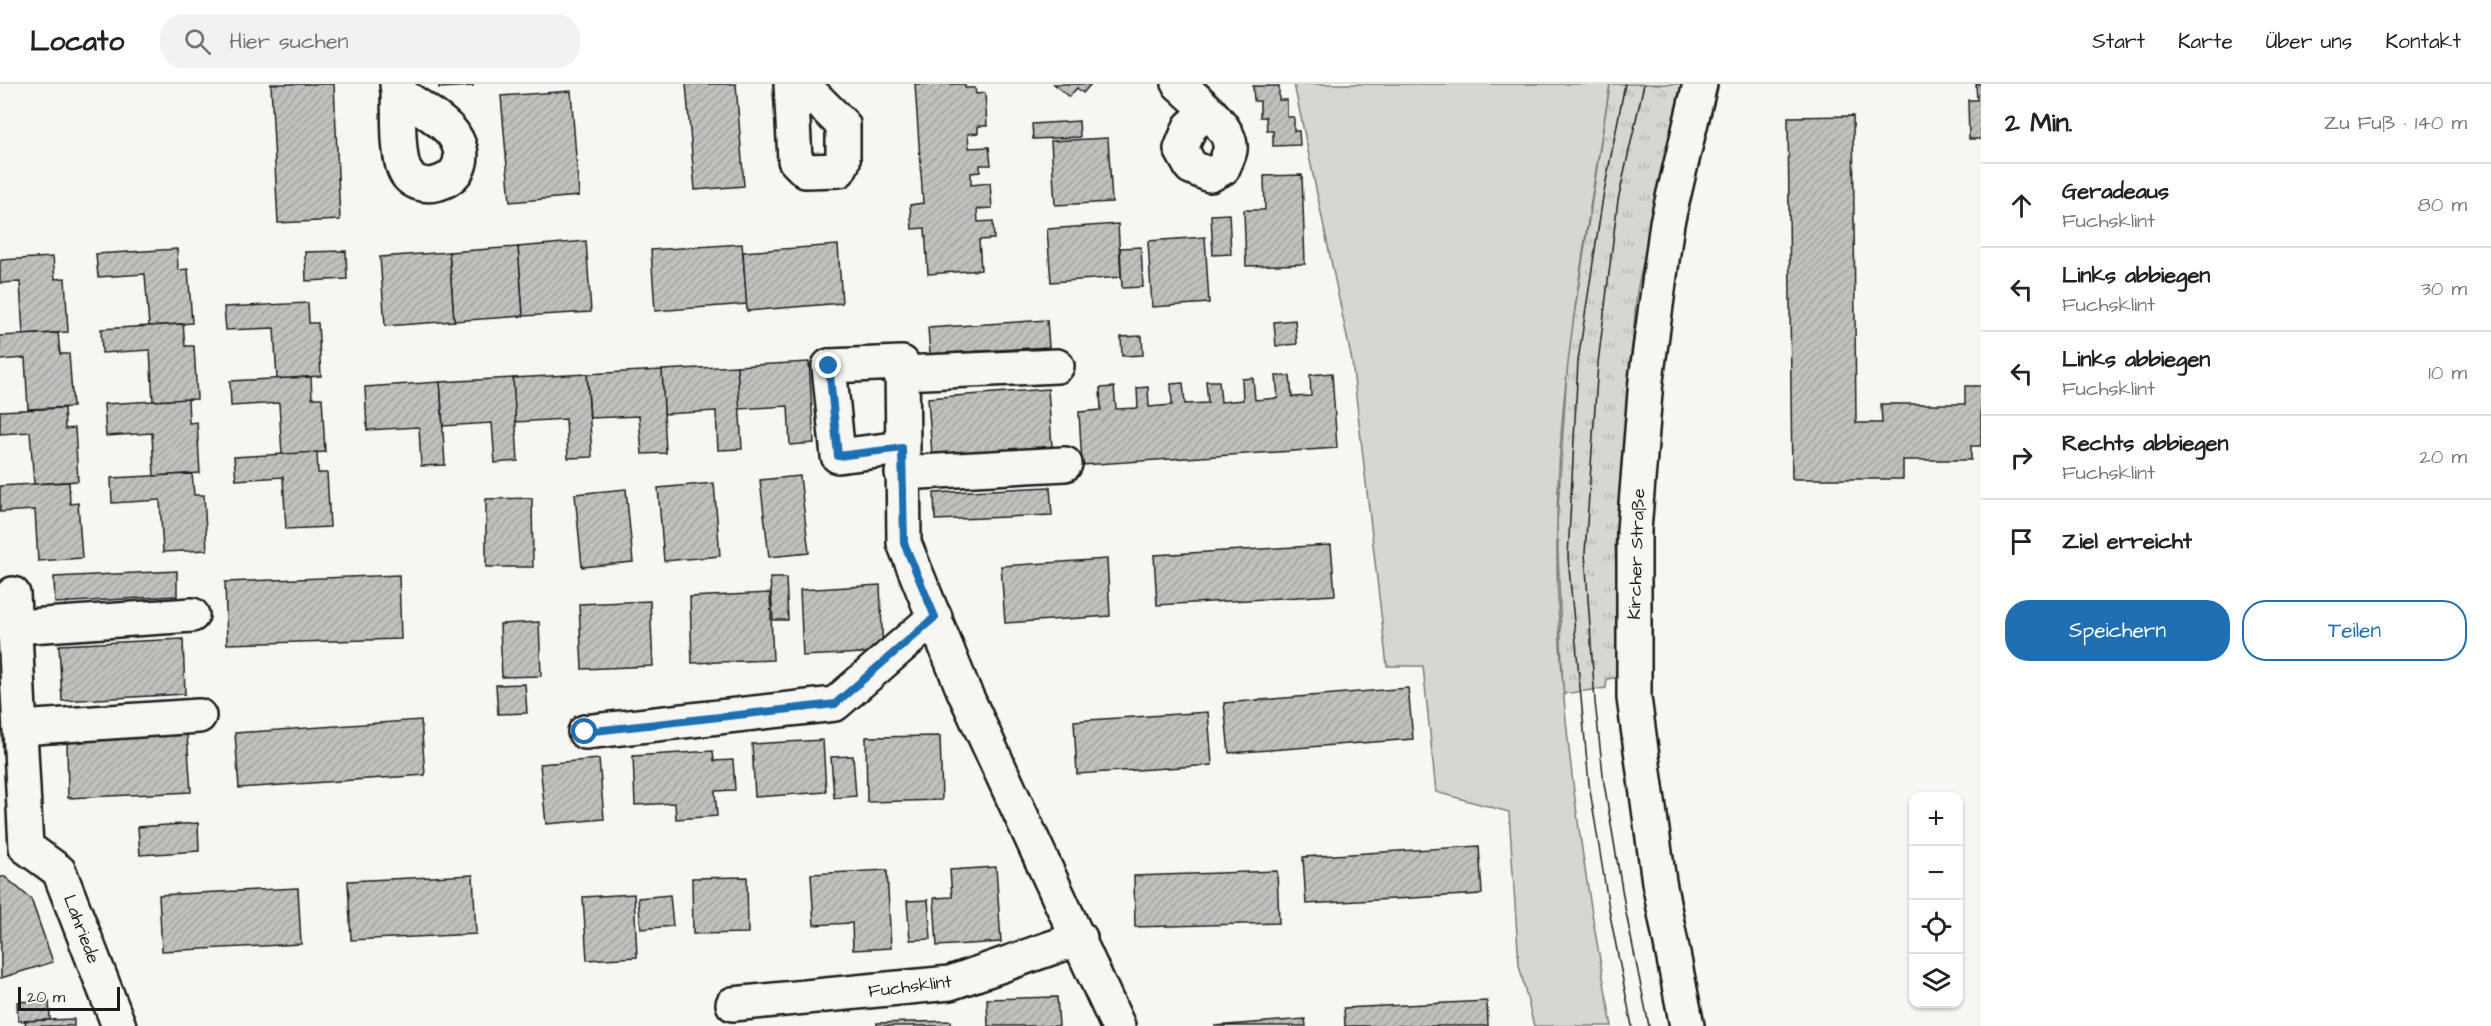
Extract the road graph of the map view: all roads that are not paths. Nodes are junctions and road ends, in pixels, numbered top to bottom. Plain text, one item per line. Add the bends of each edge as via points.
1 (790, 84) edge
2 (802, 84) edge
3 (1179, 84) edge
4 (1700, 84) edge
5 (1208, 111) dead end
6 (1057, 366) dead end
7 (902, 373) junction
8 (902, 460) junction
9 (1065, 464) dead end
10 (13, 594) dead end
11 (192, 615) dead end
12 (935, 617) junction
13 (15, 627) junction
14 (9, 679) edge
15 (199, 717) dead end
16 (20, 728) junction
17 (585, 732) dead end
18 (13, 848) edge
19 (1080, 938) junction
20 (733, 1004) dead end
21 (119, 1026) edge
22 (1118, 1026) edge
23 (1687, 1026) edge

1 - 2 street via 795,160 806,171 839,170 843,162 843,125
3 - 5 street
4 - 23 street, Kircher Straße via 1667,223 1646,380 1634,530 1634,698 1659,882
6 - 7 street
7 - 8 street
7 - 8 street via 902,363 829,366 838,456
8 - 9 street
8 - 12 street via 904,543
10 - 13 street, Lahriede
11 - 13 street
12 - 17 street via 835,704
12 - 19 street via 1021,818
13 - 14 street, Lahriede
14 - 16 street, Lahriede
15 - 16 street
16 - 18 street, Lahriede
18 - 21 street, Lahriede via 59,871
19 - 20 street, Fuchsklint via 950,984
19 - 22 street

